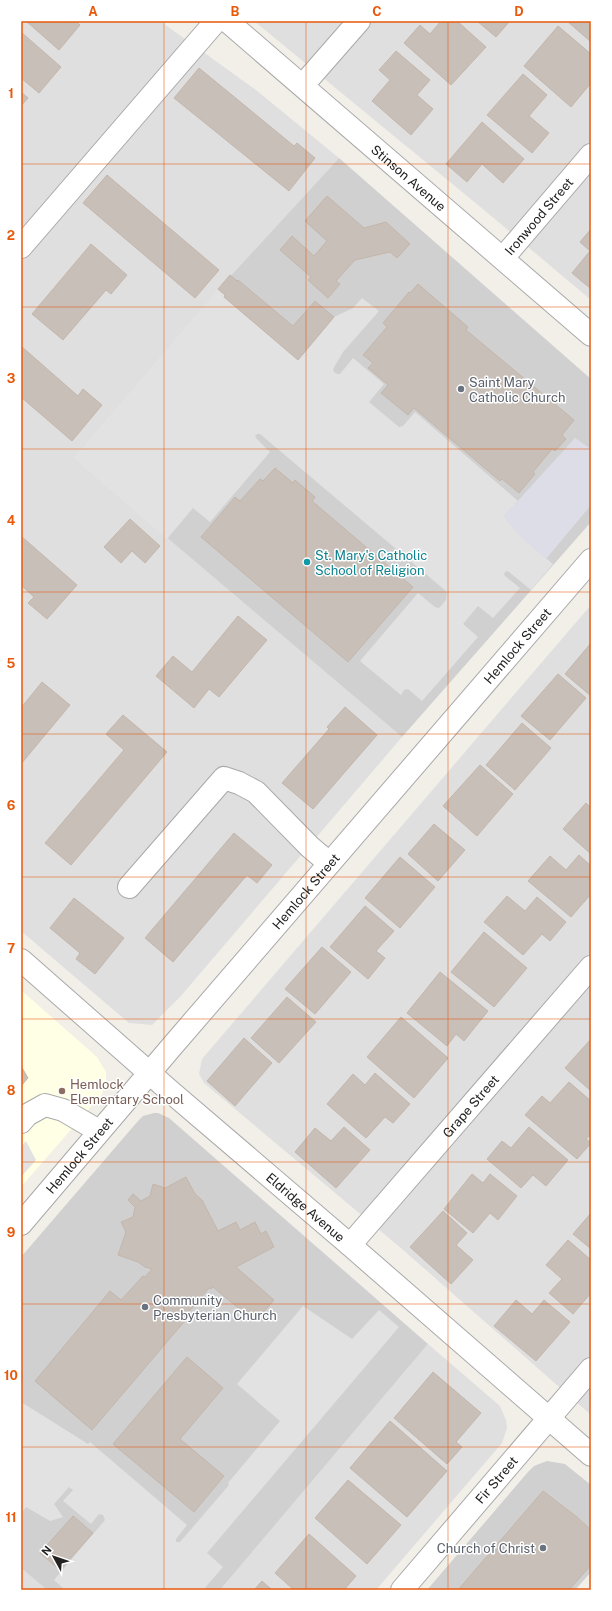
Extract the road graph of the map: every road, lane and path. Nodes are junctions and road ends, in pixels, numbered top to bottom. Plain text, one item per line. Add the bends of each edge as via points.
1 (216, 21) edge
2 (227, 21) edge
3 (359, 21) edge
4 (303, 85) junction
5 (591, 155) edge
6 (21, 247) edge
7 (503, 258) junction
8 (591, 335) edge
9 (591, 560) edge
10 (329, 864) junction
11 (129, 887) dead end
12 (21, 960) edge
13 (591, 967) edge
14 (149, 1073) junction
15 (21, 1122) edge
16 (100, 1131) junction
17 (21, 1224) edge
18 (350, 1245) junction
19 (591, 1369) edge
20 (549, 1418) junction
21 (591, 1455) edge
22 (402, 1590) edge

1 - 6 street
2 - 4 street, Stinson Avenue
3 - 4 street
4 - 7 street, Stinson Avenue
5 - 7 street, Ironwood Street
7 - 8 street, Stinson Avenue
9 - 10 street, Hemlock Street
10 - 11 street via 256,792 224,778
10 - 14 street, Hemlock Street
12 - 14 street, Eldridge Avenue
13 - 18 street, Grape Street
14 - 16 street, Hemlock Street
14 - 18 street, Eldridge Avenue
15 - 16 street via 26,1115 45,1105 63,1110
16 - 17 street, Hemlock Street
18 - 20 street, Eldridge Avenue
19 - 20 street, Fir Street
20 - 21 street, Eldridge Avenue
20 - 22 street, Fir Street

